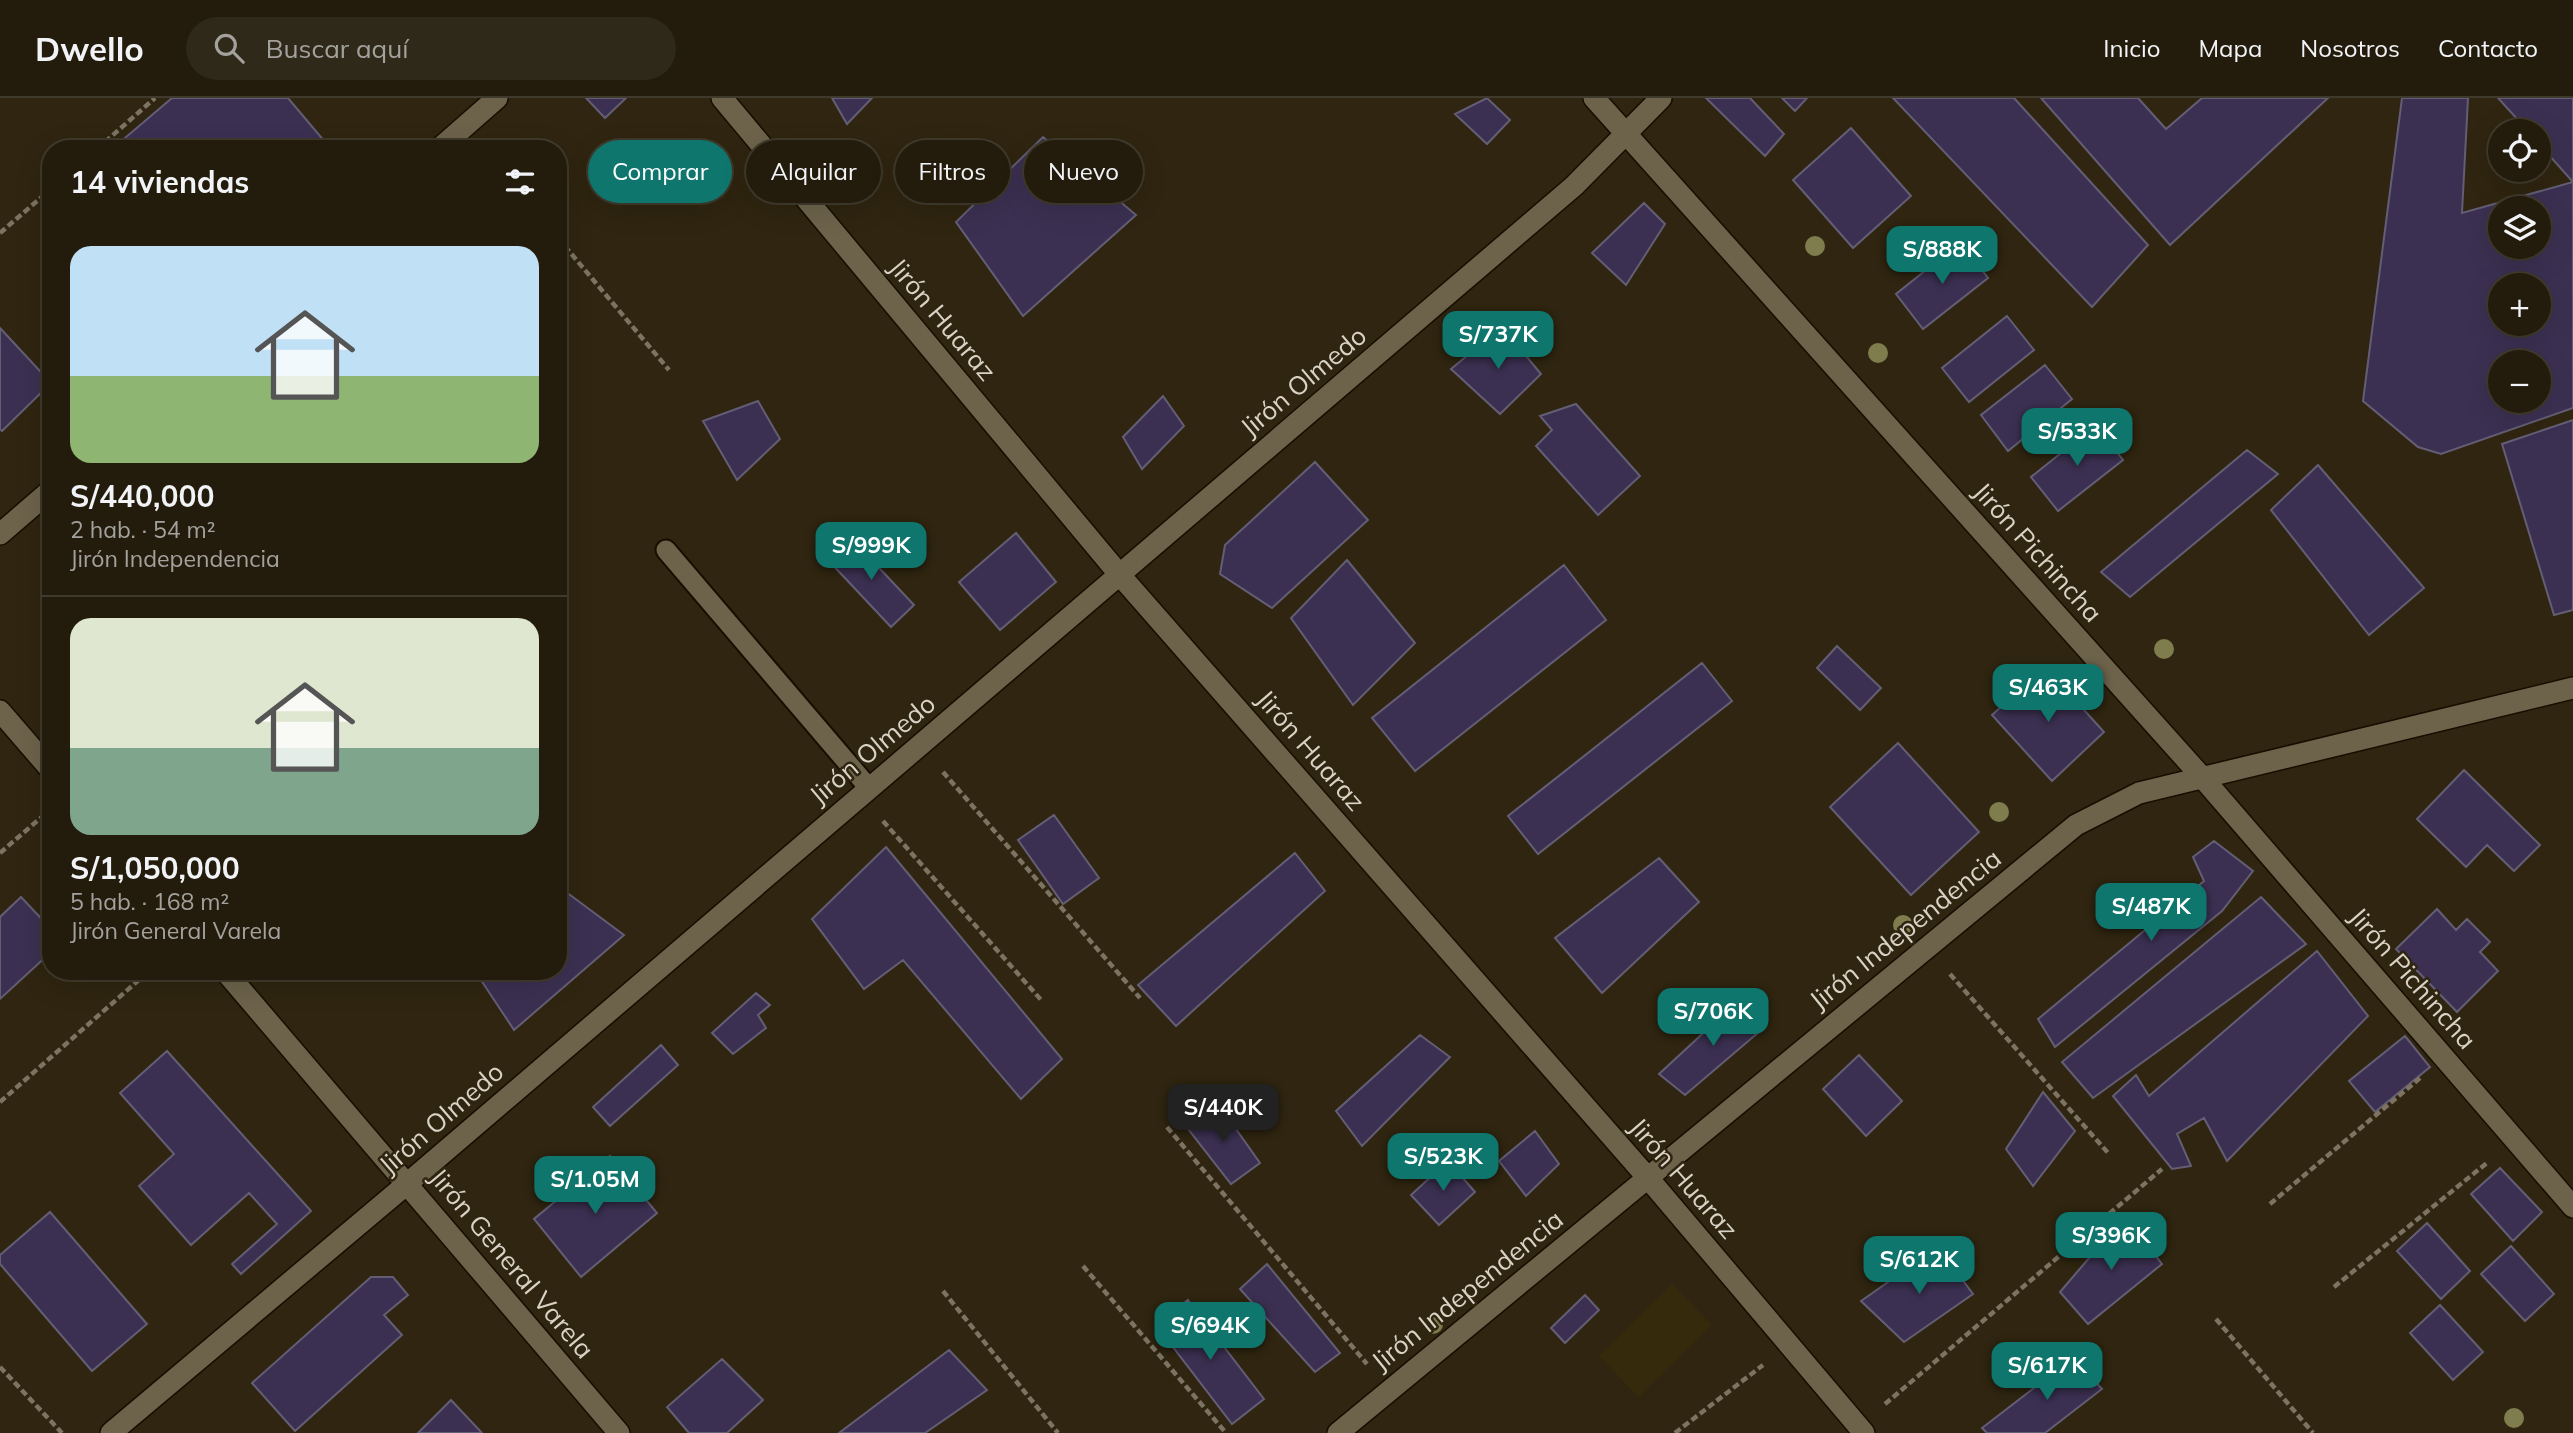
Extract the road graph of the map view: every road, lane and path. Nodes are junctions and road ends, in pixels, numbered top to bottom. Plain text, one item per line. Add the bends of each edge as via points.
1 (155, 98) edge
2 (497, 98) edge
3 (722, 98) edge
4 (1594, 98) edge
5 (1661, 98) edge
6 (1626, 136) junction
7 (107, 140) edge
8 (449, 140) edge
9 (42, 197) edge
10 (0, 233) edge
11 (567, 249) edge
12 (669, 370) dead end
13 (42, 498) edge
14 (0, 534) edge
15 (666, 550) dead end
16 (1119, 574) junction
17 (2573, 688) edge
18 (0, 711) edge
19 (920, 745) junction
20 (42, 760) edge
21 (2202, 776) junction
22 (865, 792) junction
23 (42, 818) edge
24 (0, 853) edge
25 (1926, 948) junction
26 (139, 980) edge
27 (233, 980) edge
28 (1140, 998) dead end
29 (1042, 1001) dead end
30 (2445, 1058) junction
31 (0, 1102) edge
32 (1167, 1126) dead end
33 (2515, 1140) junction
34 (2109, 1154) dead end
35 (2162, 1169) dead end
36 (1648, 1178) junction
37 (408, 1184) junction
38 (2270, 1204) dead end
39 (2573, 1207) edge
40 (1083, 1266) dead end
41 (2334, 1287) dead end
42 (943, 1292) dead end
43 (2216, 1319) dead end
44 (1790, 1345) junction
45 (0, 1367) edge
46 (1389, 1391) junction
47 (1862, 1430) edge
48 (62, 1433) edge
49 (111, 1433) edge
50 (618, 1433) edge
51 (1058, 1433) edge
52 (1226, 1433) edge
53 (1338, 1433) edge
54 (1675, 1433) edge
55 (2313, 1433) edge

1 - 7 path
2 - 8 street
3 - 16 street, Jirón Huaraz
4 - 6 street, Jirón Pichincha
5 - 6 street, Jirón Olmedo
6 - 16 street, Jirón Olmedo via 1574,186
6 - 21 street, Jirón Pichincha
9 - 10 path
11 - 12 path
13 - 14 street
15 - 22 lane
16 - 19 street, Jirón Olmedo
16 - 36 street, Jirón Huaraz
17 - 21 street, Jirón Independencia
18 - 20 street
19 - 22 street, Jirón Olmedo
19 - 28 path
21 - 25 street, Jirón Independencia via 2139,793 2076,825
21 - 30 street, Jirón Pichincha
22 - 29 path
22 - 37 street, Jirón Olmedo
23 - 24 path
25 - 34 path
25 - 36 street, Jirón Independencia
26 - 31 path
27 - 37 street, Jirón General Varela
30 - 33 street, Jirón Pichincha
30 - 38 path
32 - 46 path
33 - 39 street, Jirón Pichincha
33 - 41 path
35 - 47 path
36 - 44 street, Jirón Huaraz
36 - 46 street, Jirón Independencia
37 - 49 street, Jirón Olmedo
37 - 50 street, Jirón General Varela
40 - 52 path
42 - 51 path
43 - 55 path
44 - 47 street, Jirón Huaraz
44 - 54 path
45 - 48 path
46 - 53 street, Jirón Independencia

